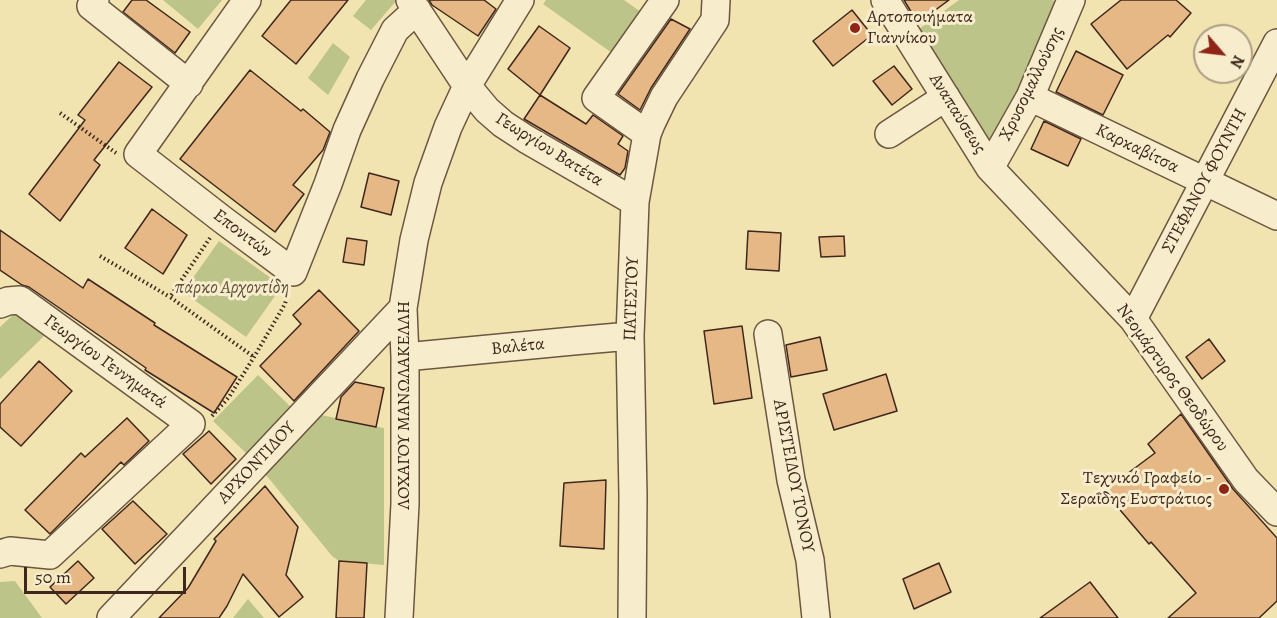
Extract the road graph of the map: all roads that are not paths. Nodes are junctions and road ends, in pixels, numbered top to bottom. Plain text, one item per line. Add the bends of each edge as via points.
1 (247, 0) edge
2 (520, 0) edge
3 (664, 0) edge
4 (716, 0) edge
5 (885, 0) edge
6 (1071, 0) edge
7 (413, 5) edge
8 (107, 6) edge
9 (1277, 43) edge
10 (189, 84) junction
11 (467, 86) junction
12 (946, 97) junction
13 (1030, 97) junction
14 (647, 134) junction
15 (889, 134) dead end
16 (990, 168) junction
17 (1204, 182) junction
18 (635, 202) junction
19 (1277, 216) edge
20 (10, 302) edge
21 (403, 308) junction
22 (1133, 319) junction
23 (768, 334) dead end
24 (630, 336) junction
25 (405, 357) junction
26 (1277, 512) edge
27 (0, 554) edge
28 (111, 618) edge
29 (399, 618) edge
30 (632, 618) edge
31 (816, 618) edge

1 - 10 street, Επονιτών
2 - 11 street, ΛΟΧΑΓΟΥ ΜΑΝΩΛΑΚΕΛΛΗ
3 - 14 street via 596,98
4 - 14 street, ΠΑΤΕΣΤΟΥ via 715,20 664,97
5 - 12 street, Αναπαύσεως
6 - 13 street, Χρυσομαλλούσης
7 - 10 street, Επονιτών via 395,30 347,130 293,272 138,154
7 - 11 street, Γεωργίου Βατέτα
8 - 10 street
9 - 17 street, ΣΤΕΦΑΝΟΥ ΦΟΥΝΤΗ
11 - 18 street, Γεωργίου Βατέτα via 503,124
11 - 21 street, ΛΟΧΑΓΟΥ ΜΑΝΩΛΑΚΕΛΛΗ via 428,183
12 - 15 street
12 - 16 street, Αναπαύσεως
13 - 16 street, Χρυσομαλλούσης
13 - 17 street, Καρκαβίτσα
14 - 18 street, ΠΑΤΕΣΤΟΥ
16 - 22 street, Νεομάρτυρος Θεοδώρου
17 - 19 street, Καρκαβίτσα
17 - 22 street, ΣΤΕΦΑΝΟΥ ΦΟΥΝΤΗ
18 - 24 street, ΠΑΤΕΣΤΟΥ
20 - 27 street, Γεωργίου Γεννηματά via 191,424 50,555 10,551
21 - 25 street, ΛΟΧΑΓΟΥ ΜΑΝΩΛΑΚΕΛΛΗ
21 - 28 street, ΑΡΧΟΝΤΙΔΟΥ
22 - 26 street, Νεομάρτυρος Θεοδώρου via 1246,480
23 - 31 street, ΑΡΙΣΤΕΙΔΟΥ ΤΟΝΟΥ via 791,480 810,560
24 - 25 street, Βαλέτα
24 - 30 street, ΠΑΤΕΣΤΟΥ
25 - 29 street, ΛΟΧΑΓΟΥ ΜΑΝΩΛΑΚΕΛΛΗ via 405,504

